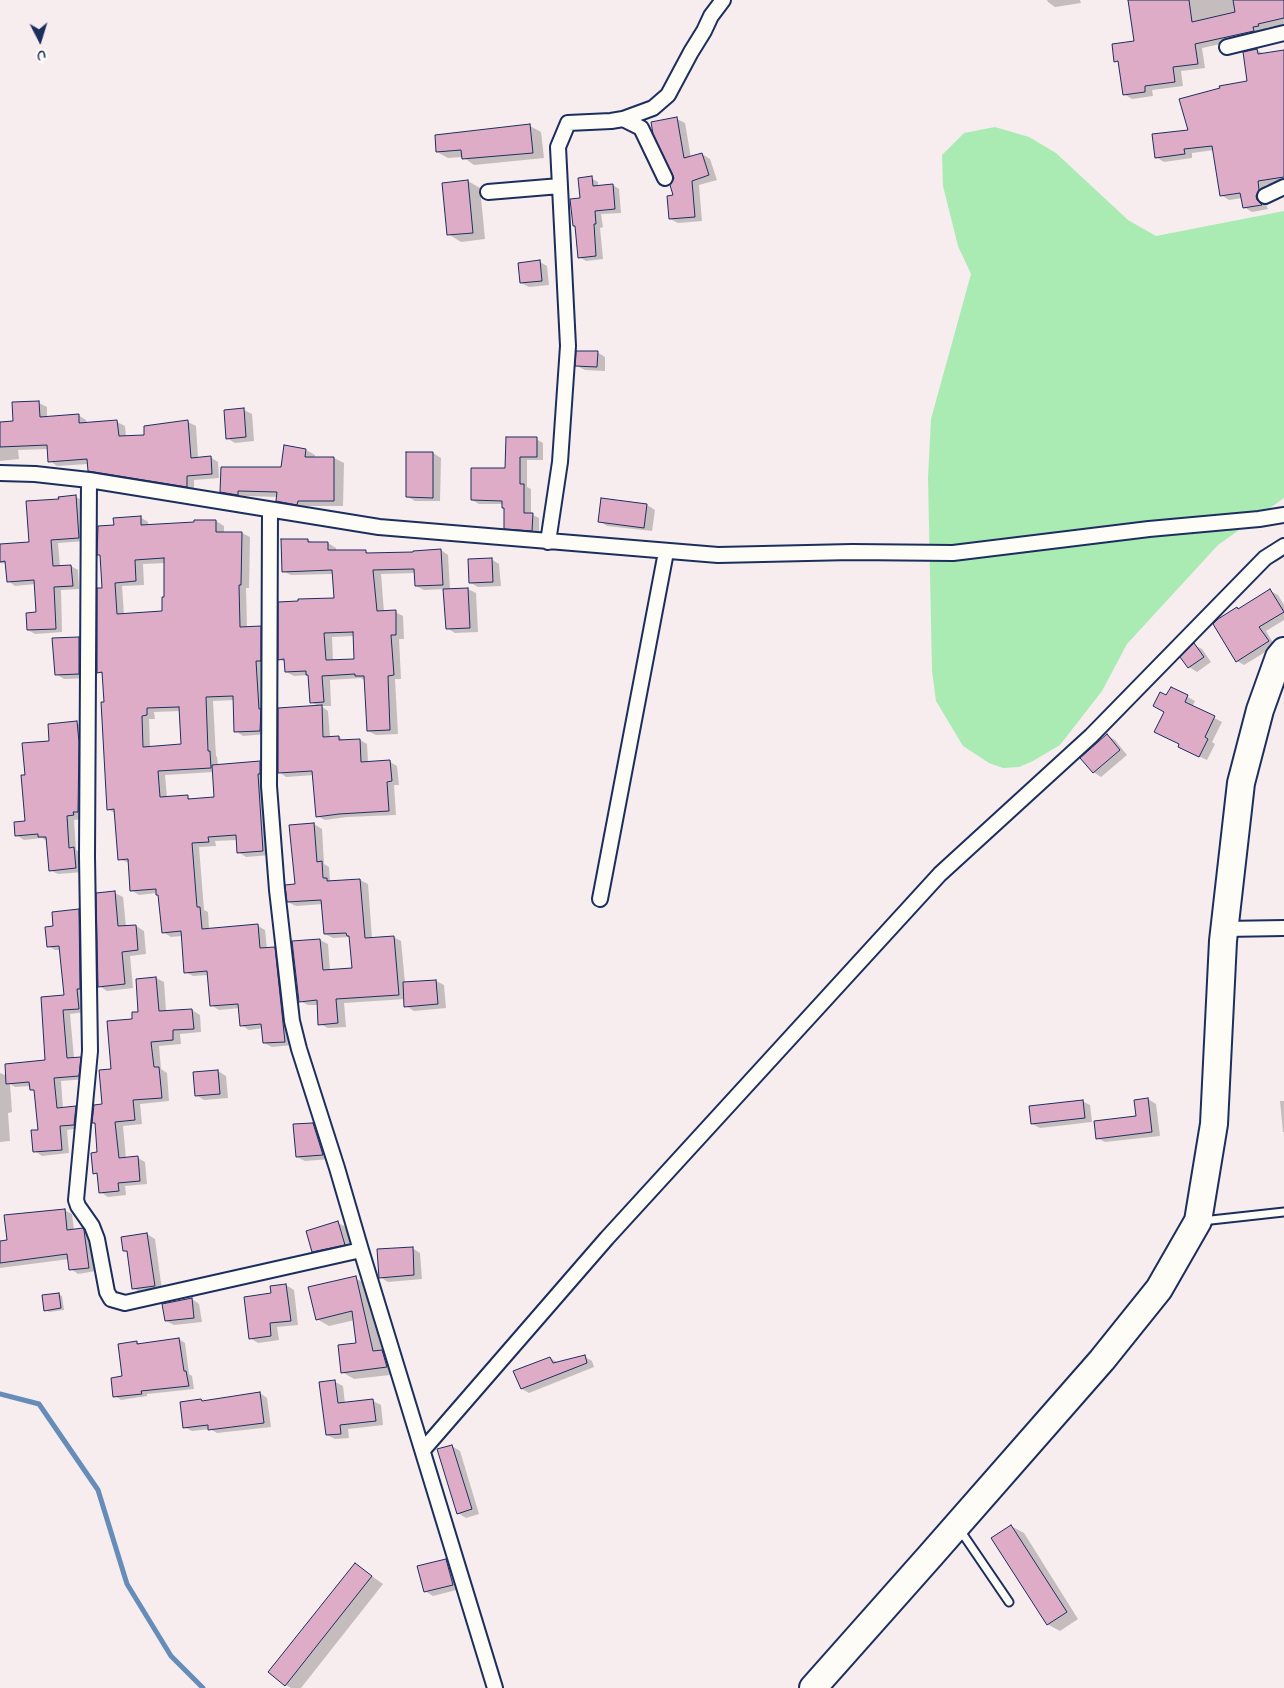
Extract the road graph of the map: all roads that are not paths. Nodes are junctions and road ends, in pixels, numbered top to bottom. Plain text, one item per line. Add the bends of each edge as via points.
1 (723, 0) edge
2 (1284, 33) edge
3 (1227, 47) dead end
4 (623, 119) junction
5 (665, 178) dead end
6 (560, 186) junction
7 (1284, 187) edge
8 (488, 192) dead end
9 (1265, 196) dead end
10 (0, 473) edge
11 (89, 480) junction
12 (270, 510) junction
13 (1284, 515) edge
14 (548, 542) junction
15 (1284, 546) edge
16 (666, 552) junction
17 (1284, 651) edge
18 (600, 899) dead end
19 (1284, 928) edge
20 (1224, 929) junction
21 (1284, 1212) edge
22 (1198, 1221) junction
23 (360, 1250) junction
24 (423, 1450) junction
25 (957, 1526) junction
26 (1009, 1602) dead end
27 (495, 1688) edge
28 (813, 1688) edge

1 - 4 street via 668,95 652,108
2 - 3 street
4 - 5 street via 641,128
4 - 6 street via 568,123 558,147
6 - 8 street
6 - 14 street via 568,346 560,462
7 - 9 street
10 - 11 street
11 - 12 street
11 - 23 street via 87,856 90,1051 76,1200 97,1239 106,1292 115,1302 125,1303
12 - 14 street via 379,527
12 - 23 street via 269,786 287,985 299,1049
13 - 16 street via 952,553 718,555
14 - 16 street
15 - 24 street via 1266,558 1091,736 940,874 607,1238
16 - 18 street
17 - 20 highway via 1279,656 1260,710 1241,783
19 - 20 street
20 - 22 highway via 1214,1124
21 - 22 lane
22 - 25 highway via 1153,1296 1102,1360
23 - 24 street
24 - 27 street
25 - 26 lane
25 - 28 highway

